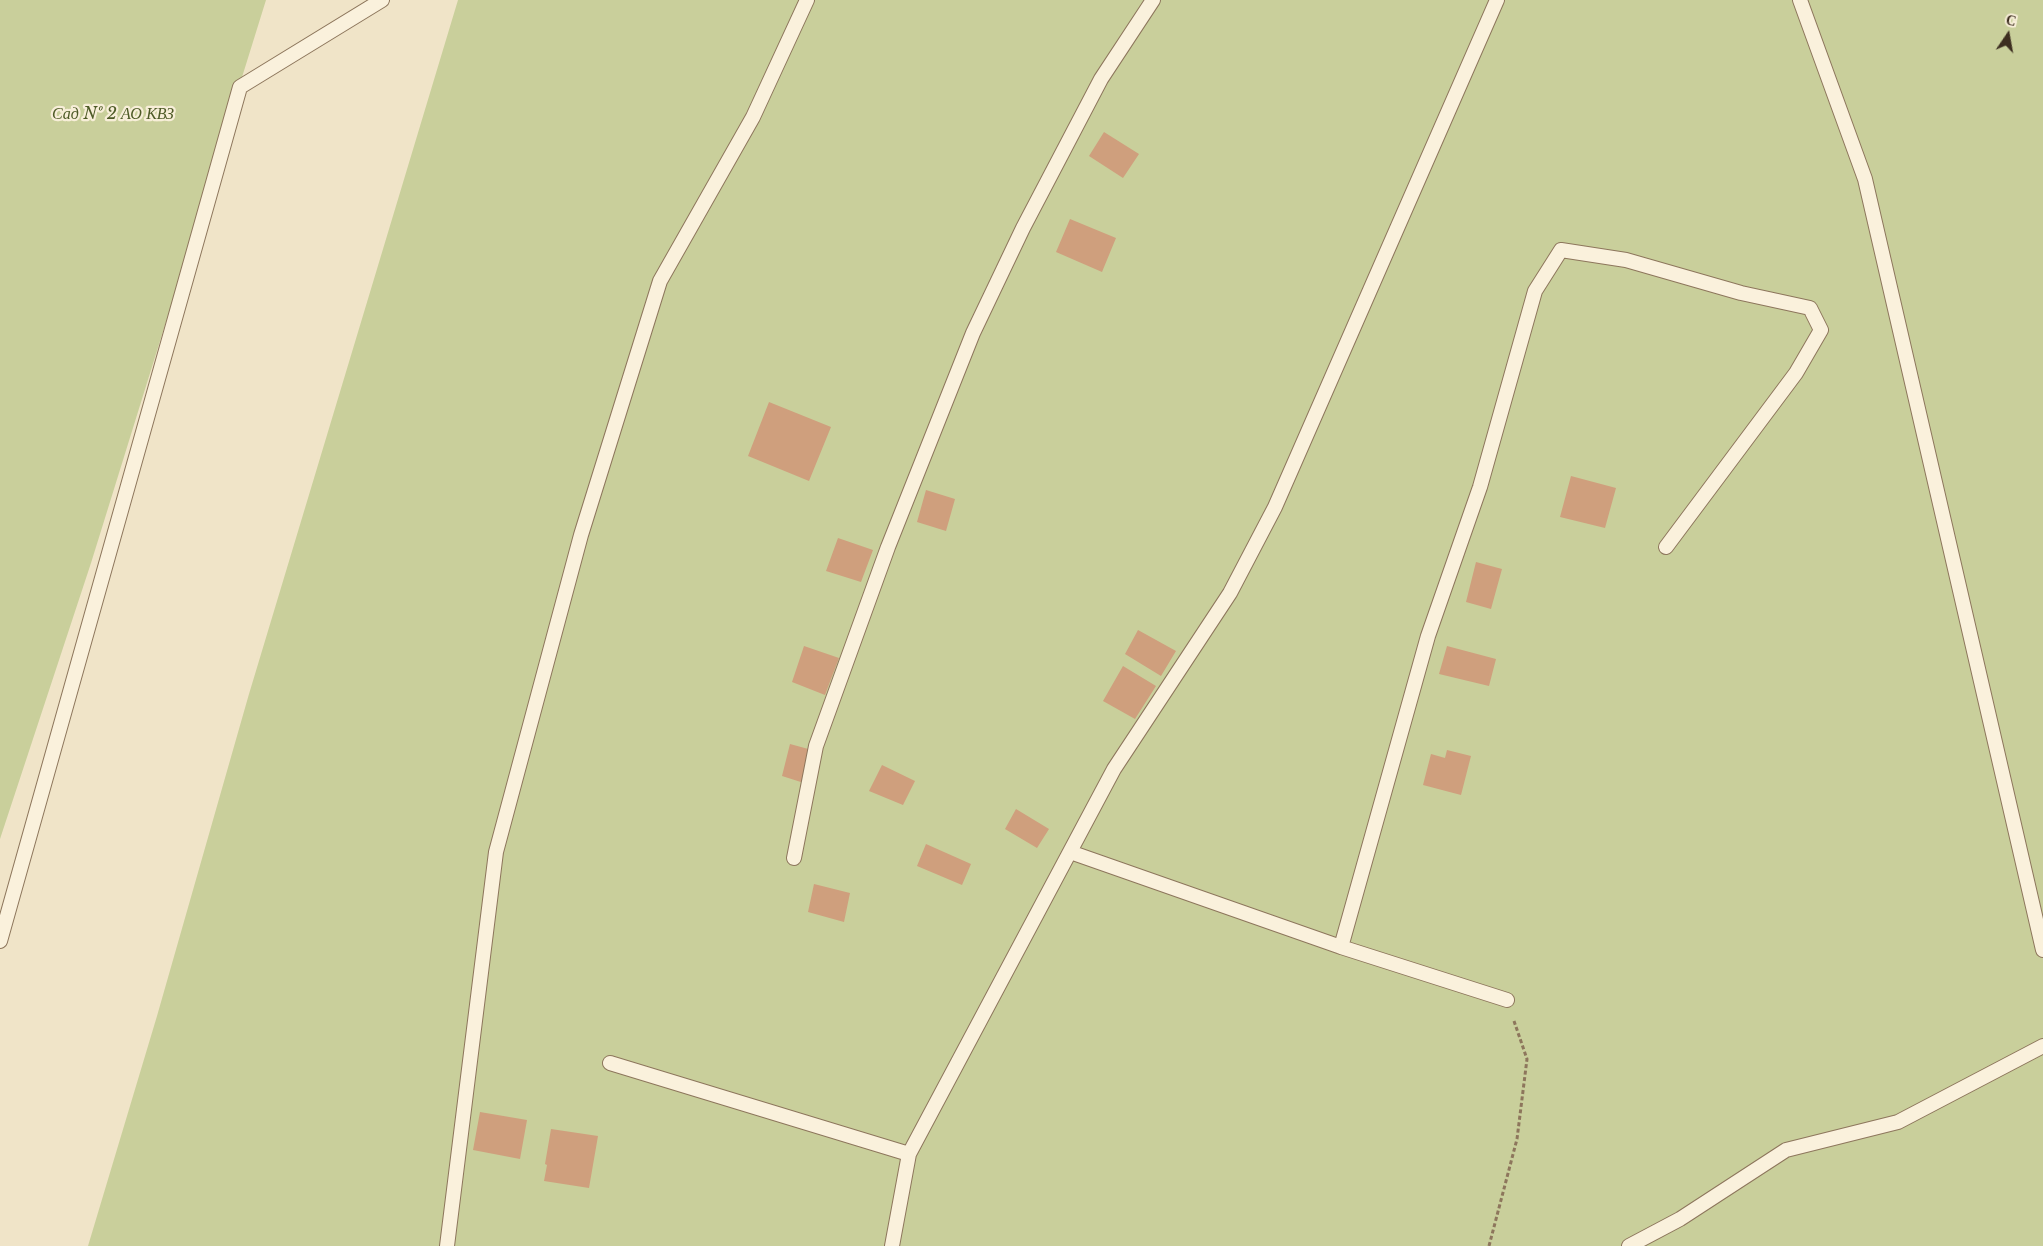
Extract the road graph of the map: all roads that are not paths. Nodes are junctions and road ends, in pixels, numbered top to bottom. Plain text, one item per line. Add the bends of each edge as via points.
1 (382, 0) edge
2 (807, 0) edge
3 (1152, 0) edge
4 (1497, 0) edge
5 (1800, 0) edge
6 (1666, 547) dead end
7 (1070, 852) junction
8 (794, 858) dead end
9 (0, 941) edge
10 (1341, 948) junction
11 (2043, 950) edge
12 (1506, 1000) road end
13 (2043, 1046) edge
14 (610, 1063) dead end
15 (910, 1154) junction
16 (447, 1246) edge
17 (892, 1246) edge
18 (1629, 1246) edge

1 - 9 lane via 240,87
2 - 16 lane via 753,117 660,281 580,535 496,852
3 - 8 lane via 1101,79 1023,228 973,334 888,546 816,746
4 - 7 lane via 1275,506 1230,593 1114,769
5 - 11 lane via 1865,179
6 - 10 lane via 1796,373 1821,330 1810,308 1741,293 1626,260 1561,250 1535,291 1480,487 1428,636
7 - 10 lane
7 - 15 lane
10 - 12 lane
13 - 18 lane via 1898,1122 1786,1150 1680,1219
14 - 15 lane
15 - 17 lane

